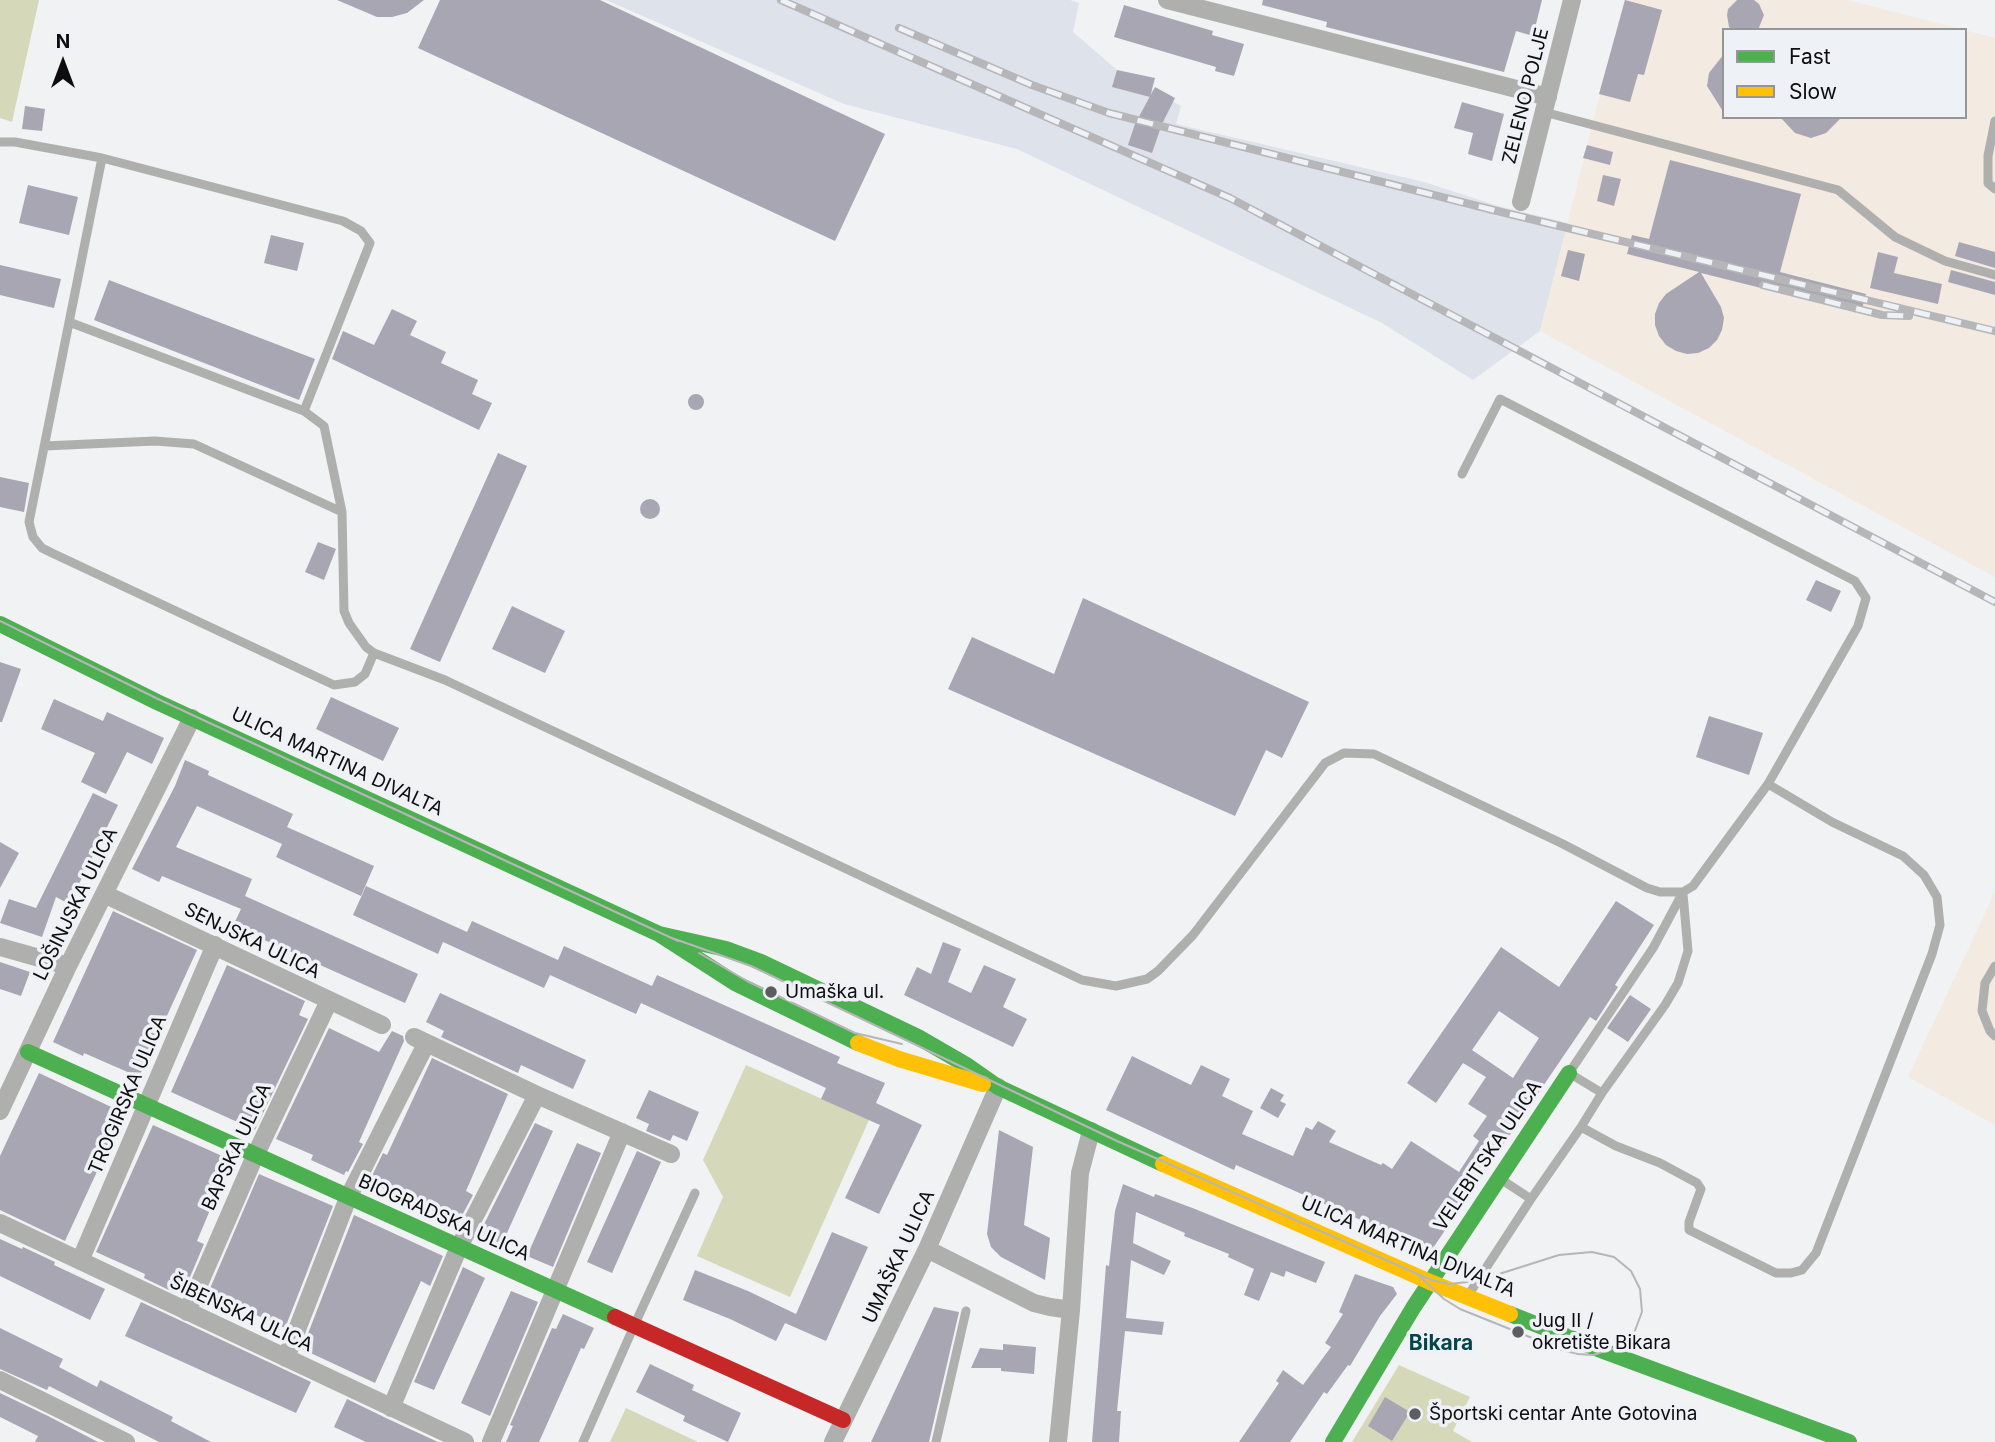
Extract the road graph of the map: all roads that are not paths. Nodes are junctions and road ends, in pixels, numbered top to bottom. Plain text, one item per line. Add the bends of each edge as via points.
1 (1167, 0) edge
2 (1572, 0) edge
3 (1546, 105) junction
4 (1995, 121) edge
5 (0, 142) edge
6 (102, 159) junction
7 (1995, 189) edge
8 (1521, 202) dead end
9 (1995, 275) edge
10 (69, 322) junction
11 (304, 411) junction
12 (44, 446) junction
13 (1462, 474) dead end
14 (342, 513) junction
15 (0, 624) edge
16 (374, 653) junction
17 (191, 718) junction
18 (1768, 785) junction
19 (1683, 892) junction
20 (104, 894) junction
21 (659, 934) junction
22 (215, 945) junction
23 (0, 947) edge
24 (1995, 965) edge
25 (68, 966) junction
26 (329, 1001) junction
27 (382, 1025) dead end
28 (1995, 1036) edge
29 (28, 1052) junction
30 (1569, 1073) junction
31 (998, 1087) junction
32 (1602, 1093) junction
33 (537, 1095) junction
34 (146, 1106) junction
35 (0, 1111) edge
36 (1581, 1127) junction
37 (1091, 1131) junction
38 (622, 1132) junction
39 (671, 1154) dead end
40 (255, 1156) junction
41 (1499, 1178) junction
42 (695, 1193) dead end
43 (348, 1198) junction
44 (1531, 1199) junction
45 (0, 1223) edge
46 (459, 1247) junction
47 (928, 1249) junction
48 (80, 1261) junction
49 (1430, 1282) junction
50 (555, 1291) junction
51 (1468, 1296) junction
52 (1071, 1310) junction
53 (966, 1311) dead end
54 (187, 1312) junction
55 (634, 1325) junction
56 (286, 1358) junction
57 (0, 1380) edge
58 (391, 1408) junction
59 (843, 1420) junction
60 (126, 1442) edge
61 (465, 1442) edge
62 (491, 1442) edge
63 (583, 1442) edge
64 (833, 1442) edge
65 (936, 1442) edge
66 (1058, 1442) edge
67 (1333, 1442) edge
68 (1849, 1442) edge

1 - 3 street
2 - 3 street, ZELENO POLJE
3 - 8 street, ZELENO POLJE
3 - 9 lane via 1838,190 1895,237 1945,261
4 - 7 lane via 1988,156 1988,183
5 - 6 lane
6 - 10 lane
6 - 11 lane via 343,221 370,243
10 - 11 lane
10 - 12 lane
11 - 14 lane via 324,426
12 - 14 lane via 155,441 194,444
12 - 16 lane via 29,522 42,548 334,685 355,682 365,674
13 - 18 lane via 1500,399 1855,581 1866,598 1858,626
14 - 16 lane via 344,611 359,639
15 - 17 street, ULICA MARTINA DIVALTA
16 - 19 lane via 445,680 1082,980 1116,986 1147,979 1158,971 1193,935 1325,763 1344,753 1374,754 1647,888
17 - 20 street, LOŠINJSKA ULICA
17 - 21 street, ULICA MARTINA DIVALTA
18 - 19 lane via 1693,886
18 - 36 lane via 1903,856 1924,875 1937,897 1940,925 1815,1253 1802,1270 1776,1273 1689,1230 1701,1189 1697,1183
19 - 30 lane via 1653,948
19 - 32 lane via 1688,951 1678,983
20 - 22 street, SENJSKA ULICA
20 - 25 street, LOŠINJSKA ULICA
21 - 31 street, ULICA MARTINA DIVALTA via 735,983 870,1048
21 - 31 street, ULICA MARTINA DIVALTA via 761,962 918,1037
22 - 26 street, SENJSKA ULICA
22 - 34 street, TROGIRSKA ULICA
23 - 25 street
24 - 28 lane via 1985,983 1982,1011
25 - 29 street, LOŠINJSKA ULICA
26 - 27 street, SENJSKA ULICA
26 - 40 street, BAPSKA ULICA
29 - 34 street, BIOGRADSKA ULICA
29 - 35 street, LOŠINJSKA ULICA
30 - 32 lane
30 - 41 street, VELEBITSKA ULICA
31 - 37 street, ULICA MARTINA DIVALTA
31 - 47 street, UMAŠKA ULICA
32 - 36 lane
33 - 38 street
33 - 43 street via 420,1041
33 - 46 street
34 - 40 street, BIOGRADSKA ULICA
34 - 48 street, TROGIRSKA ULICA
36 - 44 lane
37 - 49 street, ULICA MARTINA DIVALTA
37 - 52 street via 1080,1172
38 - 39 street
38 - 50 street
40 - 43 street, BIOGRADSKA ULICA
40 - 54 street, BAPSKA ULICA
41 - 44 lane
41 - 49 street, VELEBITSKA ULICA
42 - 55 lane
43 - 46 street, BIOGRADSKA ULICA
43 - 56 street
44 - 51 lane
45 - 48 street, ŠIBENSKA ULICA
46 - 50 street, BIOGRADSKA ULICA
46 - 58 street
47 - 52 street via 1034,1303
47 - 59 street, UMAŠKA ULICA
48 - 54 street, ŠIBENSKA ULICA
49 - 51 street, ULICA MARTINA DIVALTA
49 - 67 street, VELEBITSKA ULICA
50 - 55 street, BIOGRADSKA ULICA
50 - 62 street
51 - 68 street, ULICA MARTINA DIVALTA
52 - 66 street
53 - 65 lane
54 - 56 street, ŠIBENSKA ULICA
55 - 59 street, BIOGRADSKA ULICA
55 - 63 lane
56 - 58 street, ŠIBENSKA ULICA
57 - 60 street
58 - 61 street, ŠIBENSKA ULICA
59 - 64 street, UMAŠKA ULICA

